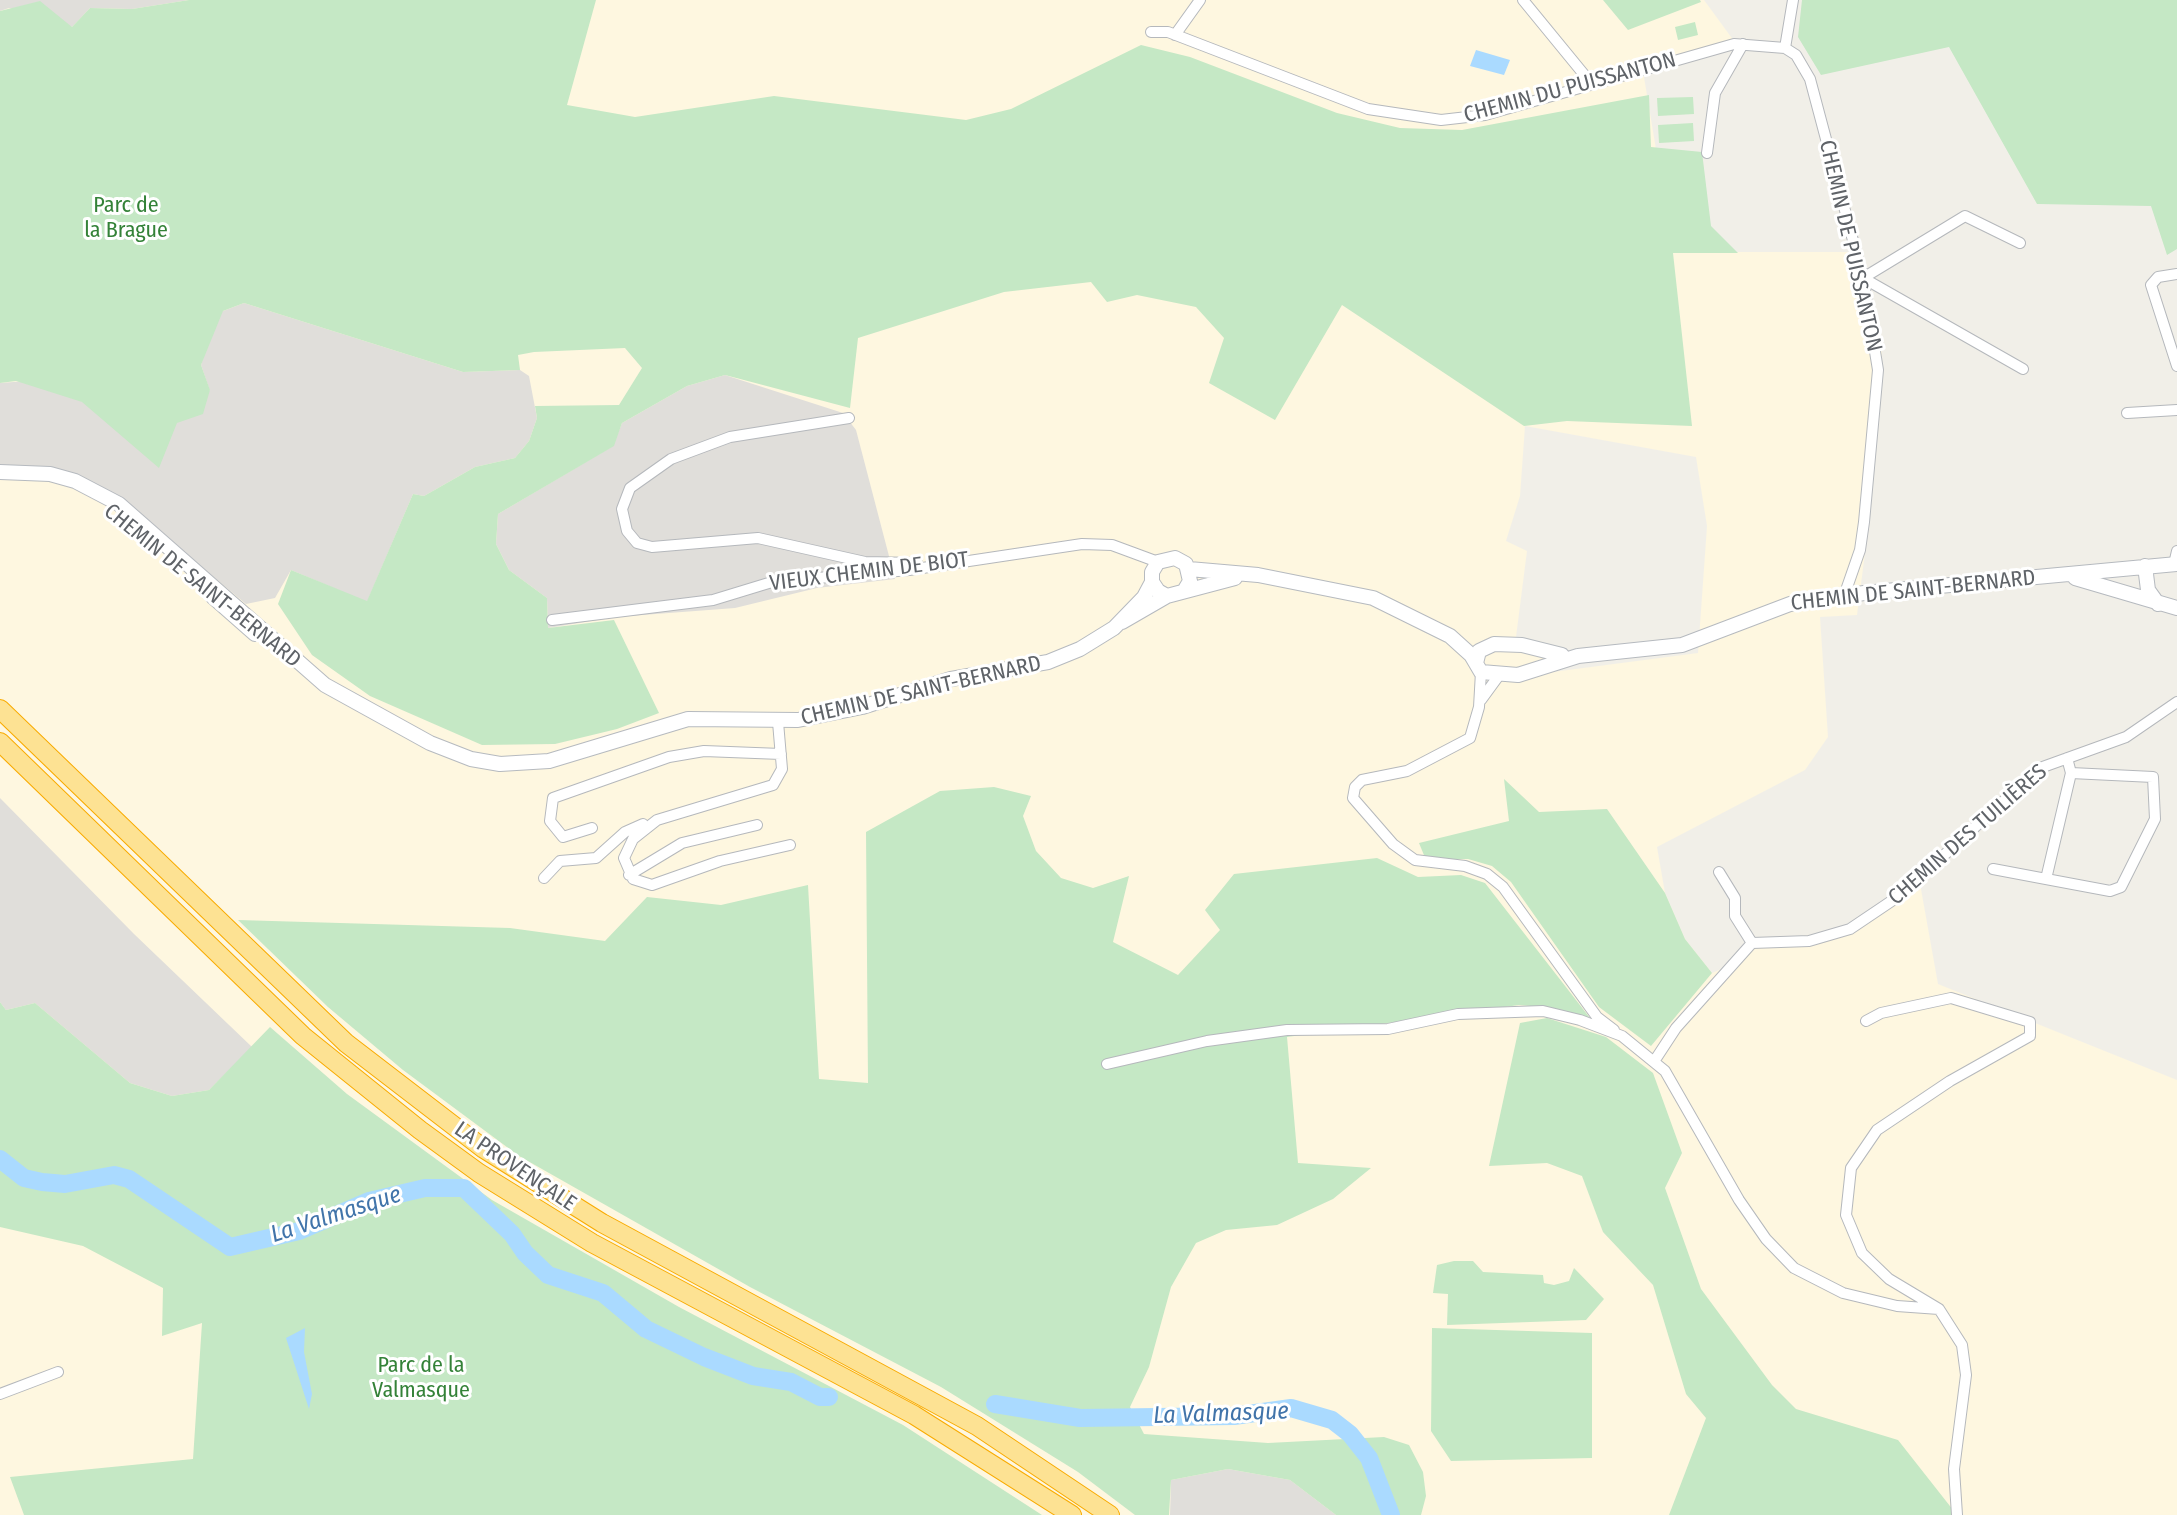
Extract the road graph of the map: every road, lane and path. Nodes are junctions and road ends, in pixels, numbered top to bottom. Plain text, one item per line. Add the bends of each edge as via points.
1 (1200, 0) edge
2 (1523, 0) edge
3 (1793, 0) edge
4 (1151, 32) dead end
5 (1175, 35) junction
6 (1743, 44) junction
7 (1785, 48) junction
8 (1591, 83) junction
9 (1707, 153) dead end
10 (2020, 243) dead end
11 (2177, 274) edge
12 (1863, 278) junction
13 (2177, 366) edge
14 (2023, 369) dead end
15 (2177, 410) edge
16 (2127, 413) dead end
17 (849, 418) dead end
18 (0, 472) edge
19 (0, 479) edge
20 (2176, 560) edge
21 (943, 563) junction
22 (2145, 566) junction
23 (1189, 569) junction
24 (1154, 572) junction
25 (1258, 575) junction
26 (2063, 575) junction
27 (1184, 591) junction
28 (1167, 596) junction
29 (1844, 596) junction
30 (2158, 604) junction
31 (2177, 608) edge
32 (241, 616) junction
33 (2177, 617) edge
34 (552, 620) dead end
35 (1118, 624) junction
36 (1450, 636) junction
37 (1488, 645) junction
38 (1532, 649) junction
39 (1578, 656) junction
40 (1478, 668) junction
41 (1535, 669) junction
42 (1500, 674) junction
43 (1480, 702) junction
44 (2177, 702) edge
45 (0, 709) edge
46 (778, 722) junction
47 (0, 742) edge
48 (781, 754) junction
49 (2067, 758) junction
50 (2071, 773) junction
51 (657, 820) junction
52 (757, 825) dead end
53 (592, 828) dead end
54 (790, 845) dead end
55 (1993, 869) dead end
56 (1719, 872) dead end
57 (629, 875) junction
58 (544, 878) dead end
59 (2046, 879) junction
60 (1752, 943) junction
61 (1866, 1021) dead end
62 (1622, 1036) junction
63 (1655, 1060) junction
64 (1107, 1064) dead end
65 (1939, 1309) junction
66 (58, 1372) dead end
67 (0, 1394) edge
68 (1072, 1515) edge
69 (1110, 1515) edge
70 (1957, 1515) edge

1 - 5 street
2 - 8 street
3 - 7 street
4 - 5 street, CHEMIN DU PUISSANTON
5 - 8 street, CHEMIN DU PUISSANTON via 1296,84 1394,115 1465,119
6 - 7 street, CHEMIN DU PUISSANTON
6 - 8 street, CHEMIN DU PUISSANTON
6 - 9 street via 1715,93
7 - 12 street, CHEMIN DE PUISSANTON via 1796,55 1810,79
10 - 12 street via 1965,216
11 - 13 street via 2158,277 2151,285
12 - 14 street
12 - 29 street, CHEMIN DE PUISSANTON via 1878,370 1860,550
15 - 16 street
17 - 21 street via 730,437 671,459 626,495 622,509 627,531 637,543 652,547 758,538 865,562
18 - 32 main road, CHEMIN DE SAINT-BERNARD via 50,474 119,504
19 - 32 main road, CHEMIN DE SAINT-BERNARD via 49,483 119,512
20 - 22 main road, CHEMIN DE SAINT-BERNARD
21 - 24 street, VIEUX CHEMIN DE BIOT via 1094,543 1137,556
21 - 34 street, VIEUX CHEMIN DE BIOT via 772,582 713,600
22 - 26 main road, CHEMIN DE SAINT-BERNARD
22 - 30 main road via 2148,590
23 - 24 main road via 1175,558
23 - 25 main road
23 - 27 main road
24 - 28 main road via 1158,591
24 - 35 main road, CHEMIN DE SAINT-BERNARD via 1144,597
25 - 27 main road
25 - 36 main road via 1373,598
26 - 29 main road, CHEMIN DE SAINT-BERNARD
26 - 30 main road, CHEMIN DE SAINT-BERNARD
27 - 28 main road
28 - 35 main road, CHEMIN DE SAINT-BERNARD
29 - 39 main road, CHEMIN DE SAINT-BERNARD via 1776,607 1669,648
30 - 31 main road, CHEMIN DE SAINT-BERNARD
30 - 33 street
32 - 46 main road, CHEMIN DE SAINT-BERNARD via 348,699 471,759 500,764 557,759 688,719
35 - 46 main road, CHEMIN DE SAINT-BERNARD via 1048,662 951,679 862,707
36 - 37 main road
36 - 40 main road
37 - 38 main road, CHEMIN DE SAINT-BERNARD
37 - 40 main road via 1479,651
38 - 39 main road, CHEMIN DE SAINT-BERNARD
38 - 41 main road
39 - 41 main road, CHEMIN DE SAINT-BERNARD
40 - 42 main road, CHEMIN DE SAINT-BERNARD
40 - 43 street
41 - 42 main road, CHEMIN DE SAINT-BERNARD
42 - 43 street
43 - 62 street via 1470,738 1407,771 1362,780 1355,787 1355,802 1415,860 1465,866 1503,887 1597,1017
44 - 49 street, CHEMIN DES TUILIÈRES via 2126,737
45 - 69 highway, LA PROVENÇALE via 312,1012 463,1133 602,1223 977,1426
46 - 48 street
47 - 68 highway, LA PROVENÇALE via 303,1036 455,1156 592,1243 914,1415
48 - 51 street via 782,769 773,785
48 - 53 street via 704,751 669,757 553,798 550,821 563,837
49 - 50 street
49 - 60 street, CHEMIN DES TUILIÈRES via 2049,763 2022,783 1899,896 1850,929 1809,941
50 - 59 street
50 - 59 street via 2153,777 2155,819 2121,887 2110,891
51 - 57 street via 627,848
51 - 58 street via 629,829 596,858 560,861
52 - 57 street via 682,843
54 - 57 street via 720,861 658,884 639,883
55 - 59 street
56 - 60 street via 1735,898 1735,916
60 - 63 street via 1676,1028
61 - 65 street via 1951,998 2030,1022 2030,1036 1877,1130 1851,1168 1846,1215 1862,1253 1889,1279
62 - 63 street
62 - 64 street via 1543,1011 1458,1014 1375,1030 1287,1030 1207,1041
63 - 65 street via 1739,1200 1794,1268 1843,1293
65 - 70 street via 1962,1345 1966,1363 1954,1469
66 - 67 street

